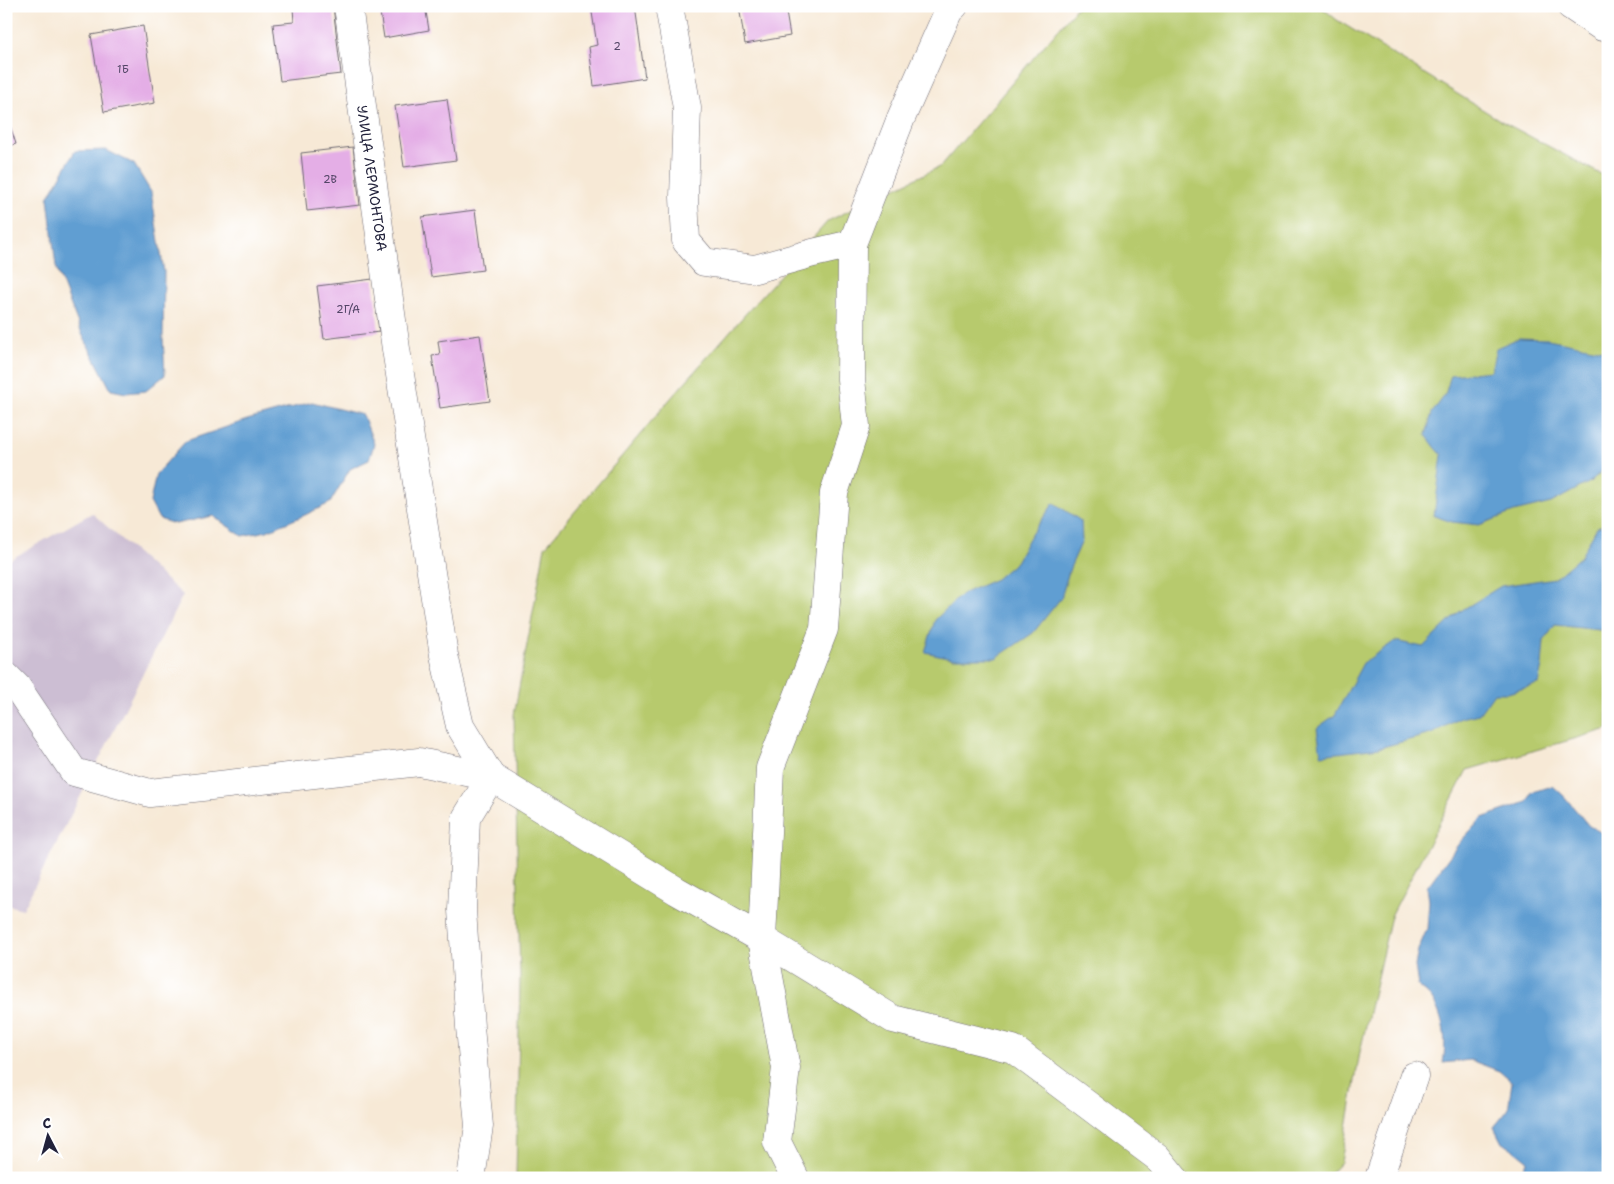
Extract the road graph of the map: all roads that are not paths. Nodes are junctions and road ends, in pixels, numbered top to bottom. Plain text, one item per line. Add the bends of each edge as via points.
1 (348, 6) edge
2 (670, 6) edge
3 (954, 6) edge
4 (1571, 6) edge
5 (1605, 23) edge
6 (852, 244) junction
7 (6, 676) edge
8 (491, 776) junction
9 (762, 939) junction
10 (1414, 1076) dead end
11 (471, 1178) edge
12 (795, 1178) edge
13 (1174, 1178) edge
14 (1379, 1178) edge

1 - 8 street, УЛИЦА ЛЕРМОНТОВА via 396,349 444,655 460,726
2 - 6 street via 687,108 686,241 704,262 755,269
3 - 6 street via 949,10 901,118
4 - 5 street
6 - 9 street via 851,379 856,426 834,493 824,629 770,768
7 - 8 street via 17,687 74,772 150,793 419,762
8 - 9 street via 676,891
8 - 11 street via 466,818 462,910 479,1126
9 - 12 street via 786,1068 777,1142
9 - 13 street via 893,1018 1013,1049 1157,1157
10 - 14 street

